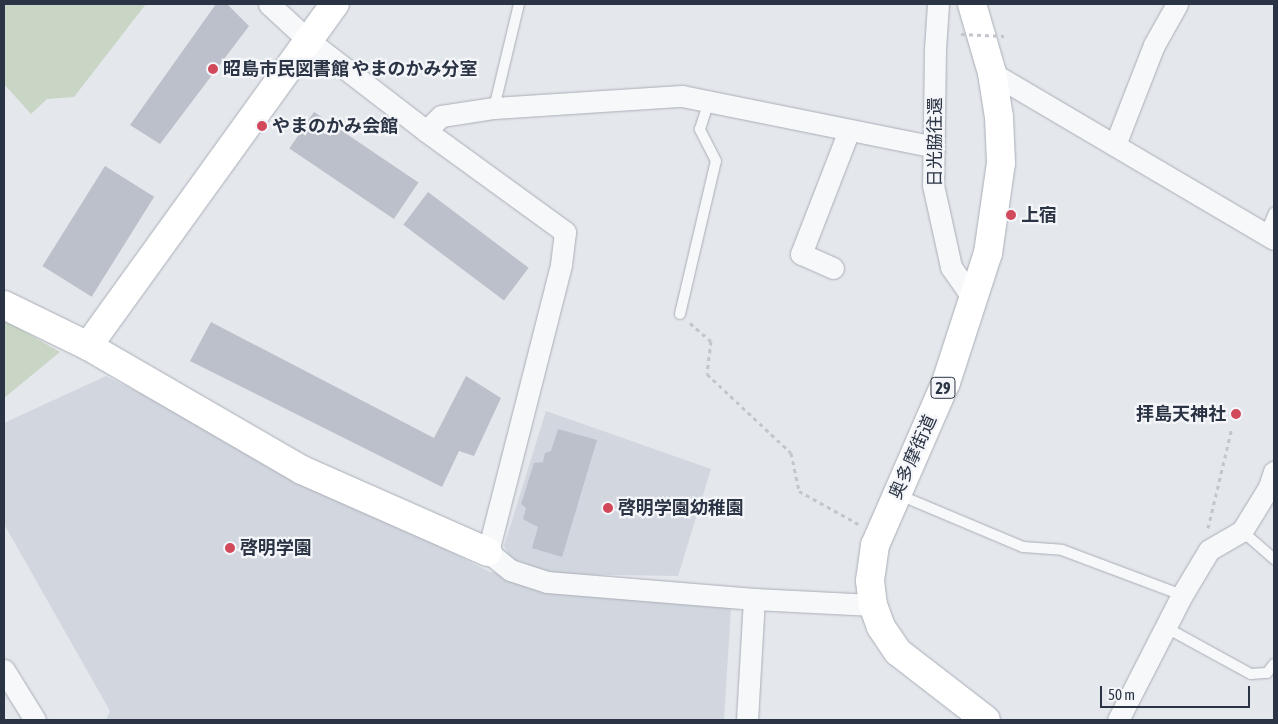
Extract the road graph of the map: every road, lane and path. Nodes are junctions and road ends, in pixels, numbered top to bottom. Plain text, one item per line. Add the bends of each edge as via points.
1 (270, 4) edge
2 (335, 4) edge
3 (519, 4) edge
4 (938, 4) edge
5 (972, 4) edge
6 (1177, 4) edge
7 (961, 34) dead end
8 (1004, 36) dead end
9 (308, 40) junction
10 (992, 73) junction
11 (709, 101) junction
12 (494, 108) junction
13 (426, 130) junction
14 (849, 130) junction
15 (1115, 146) junction
16 (934, 148) junction
17 (1274, 213) edge
18 (1270, 237) edge
19 (833, 268) dead end
20 (974, 300) junction
21 (4, 305) edge
22 (680, 314) joint
23 (88, 346) junction
24 (1232, 426) dead end
25 (1272, 482) edge
26 (896, 494) junction
27 (1207, 531) dead end
28 (1242, 531) junction
29 (879, 536) junction
30 (488, 552) junction
31 (1274, 559) edge
32 (1182, 595) junction
33 (754, 600) junction
34 (872, 606) junction
35 (1166, 627) junction
36 (1274, 664) edge
37 (4, 670) edge
38 (35, 720) edge
39 (747, 720) edge
40 (986, 720) edge
41 (1118, 720) edge

1 - 9 street
2 - 9 street
3 - 12 lane
4 - 16 street, 日光脇往還
5 - 10 street, 奥多摩街道 / 29
6 - 15 street via 1154,45
7 - 8 path, bridge
9 - 13 street
9 - 23 street
10 - 15 street
10 - 20 street, 奥多摩街道 / 29 via 999,117 1001,163 988,253
11 - 12 street via 682,96
11 - 14 street
11 - 22 lane via 700,129 716,161
12 - 13 street via 441,116
13 - 30 street via 566,232 561,265
14 - 16 street
14 - 19 street via 802,254
15 - 18 street
16 - 20 street, 日光脇往還 via 933,185 951,266
17 - 18 lane
20 - 26 street, 奥多摩街道 / 29 via 946,382
21 - 23 street
22 - 29 path via 711,341 707,374 791,453 799,491
23 - 30 street via 302,470
24 - 27 path
25 - 28 street
26 - 29 street, 奥多摩街道 / 29
26 - 32 lane via 1023,547 1062,550
28 - 31 lane
28 - 32 street via 1210,550
29 - 34 street, 奥多摩街道 / 29 via 871,566
30 - 33 street via 510,570 547,582
32 - 35 street
33 - 34 street
33 - 39 street
34 - 40 street, 奥多摩街道 / 29 via 898,652
35 - 36 lane via 1251,674 1267,673
35 - 41 street
37 - 38 street

